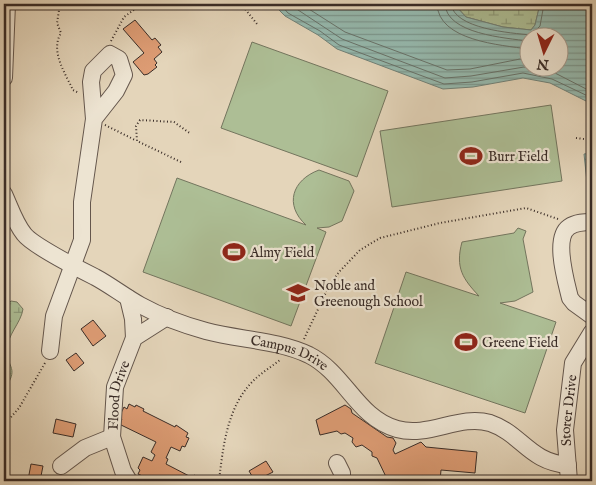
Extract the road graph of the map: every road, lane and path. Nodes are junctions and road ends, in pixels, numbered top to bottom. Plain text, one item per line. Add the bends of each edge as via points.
1 (7, 4) edge
2 (60, 4) edge
3 (142, 4) edge
4 (242, 4) edge
5 (257, 24) dead end
6 (110, 45) dead end
7 (4, 78) edge
8 (80, 94) dead end
9 (94, 119) joint
10 (191, 134) dead end
11 (576, 138) dead end
12 (592, 140) edge
13 (137, 141) junction
14 (181, 162) dead end
15 (4, 194) edge
16 (562, 220) dead end
17 (592, 222) edge
18 (73, 265) junction
19 (128, 298) junction
20 (592, 316) edge
21 (167, 317) junction
22 (592, 332) edge
23 (134, 338) junction
24 (294, 349) junction
25 (50, 351) joint
26 (4, 426) edge
27 (112, 437) junction
28 (337, 463) dead end
29 (62, 466) dead end
30 (568, 473) edge
31 (129, 481) edge
32 (219, 481) edge
33 (342, 481) edge

1 - 7 lane
2 - 8 path via 57,23 61,33 56,51 73,90
3 - 6 path via 124,16
4 - 5 path
9 - 13 path
9 - 18 lane via 85,172 82,240
10 - 13 path via 174,122 140,120 136,126
11 - 12 path
13 - 14 path
15 - 18 lane, Campus Drive via 24,235
16 - 24 path via 526,208 440,223 380,238 360,250 339,272 303,341
17 - 20 lane via 569,227 560,245 570,298
18 - 19 lane, Campus Drive
18 - 25 lane via 54,316
19 - 21 lane, Campus Drive
19 - 23 lane, Flood Drive
21 - 23 lane
21 - 24 lane, Campus Drive via 216,334
22 - 30 lane, Storer Drive via 573,363 565,430
23 - 27 lane, Flood Drive via 116,387
24 - 30 lane, Campus Drive via 328,367 362,408 394,429 420,432 469,422 487,422 503,428 538,457 557,464
24 - 32 path via 254,380 238,400 225,438
25 - 26 path via 19,408
27 - 29 lane via 85,448
27 - 31 lane, Flood Drive
28 - 33 lane

